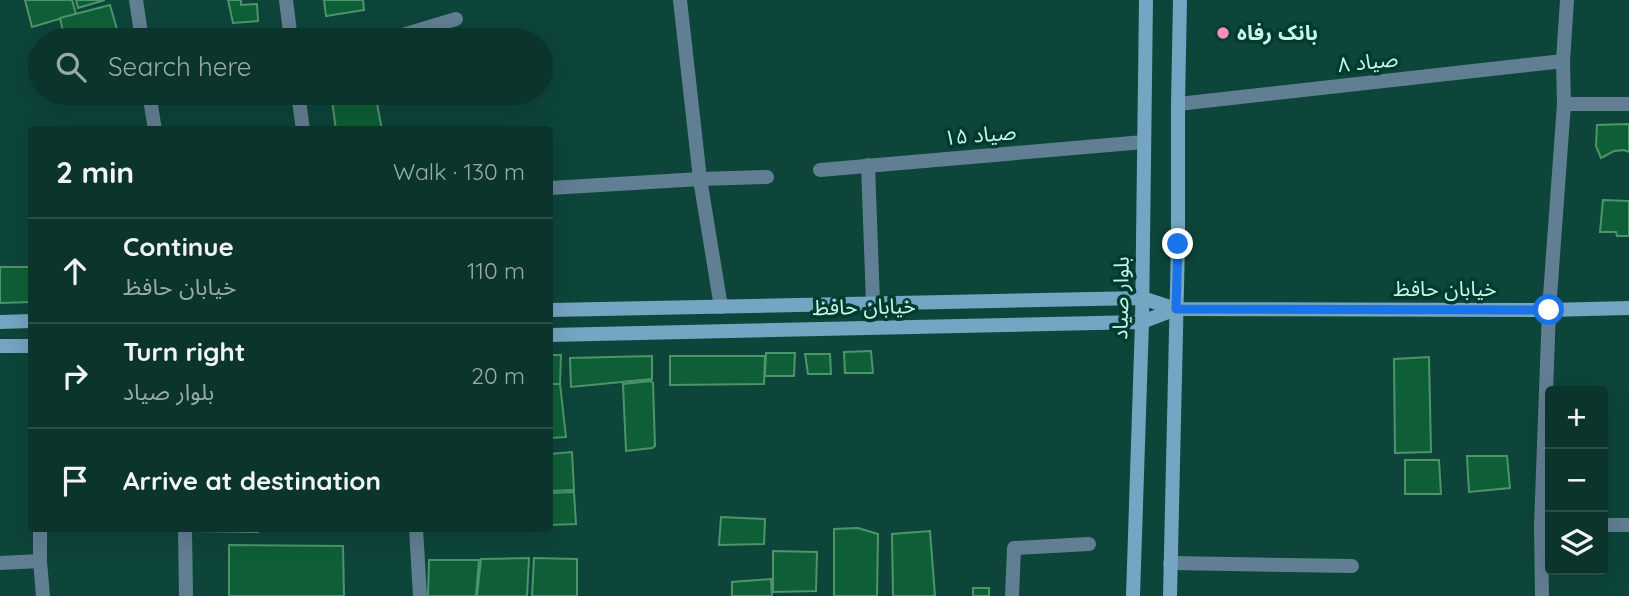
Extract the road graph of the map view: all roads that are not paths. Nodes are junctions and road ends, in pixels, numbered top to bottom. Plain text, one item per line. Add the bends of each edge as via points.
1 (136, 0) edge
2 (286, 0) edge
3 (680, 0) edge
4 (1146, 0) edge
5 (1180, 0) edge
6 (1567, 0) edge
7 (456, 19) dead end
8 (140, 28) edge
9 (290, 28) edge
10 (426, 28) edge
11 (1563, 61) junction
12 (1178, 104) junction
13 (1563, 104) junction
14 (1629, 104) edge
15 (151, 105) edge
16 (300, 105) edge
17 (154, 126) edge
18 (302, 126) edge
19 (1144, 142) junction
20 (868, 165) junction
21 (820, 170) dead end
22 (767, 177) dead end
23 (700, 179) junction
24 (553, 188) edge
25 (1142, 298) junction
26 (873, 303) junction
27 (721, 306) junction
28 (1629, 308) edge
29 (1176, 309) junction
30 (553, 310) edge
31 (1549, 310) junction
32 (28, 321) edge
33 (0, 322) edge
34 (1142, 322) junction
35 (553, 335) edge
36 (0, 346) edge
37 (28, 346) edge
38 (1546, 512) edge
39 (1629, 525) edge
40 (1608, 526) edge
41 (40, 532) edge
42 (185, 532) edge
43 (416, 532) edge
44 (1089, 544) dead end
45 (1545, 544) edge
46 (40, 561) junction
47 (0, 563) edge
48 (1170, 563) junction
49 (1352, 566) dead end
50 (43, 596) edge
51 (186, 596) edge
52 (420, 596) edge
53 (1012, 596) edge
54 (1133, 596) edge
55 (1170, 596) edge
56 (1542, 596) edge

1 - 8 street
2 - 9 street
3 - 23 street
4 - 19 main road, بلوار صیاد
5 - 12 main road
6 - 11 street
7 - 10 street
11 - 12 street, صیاد ۸
11 - 13 street
12 - 29 main road
13 - 14 street
13 - 31 street
15 - 17 street
16 - 18 street
19 - 20 street, صیاد ۱۵
19 - 25 main road, بلوار صیاد
20 - 21 street, صیاد ۱۵
20 - 26 street
22 - 23 street
23 - 24 street
23 - 27 street
25 - 26 main road, خیابان حافظ
25 - 29 main road, خیابان حافظ
25 - 34 main road, بلوار صیاد
26 - 27 main road, خیابان حافظ
27 - 30 main road, خیابان حافظ
28 - 31 main road, خیابان حافظ
29 - 31 main road, خیابان حافظ
29 - 34 main road, خیابان حافظ
29 - 48 main road
31 - 38 street
32 - 33 main road
34 - 35 main road, خیابان حافظ
34 - 54 main road, بلوار صیاد
36 - 37 main road
39 - 40 street
41 - 46 street
42 - 51 street
43 - 52 street
44 - 53 street via 1014,548
45 - 56 street
46 - 47 street
46 - 50 street
48 - 49 street
48 - 55 main road

